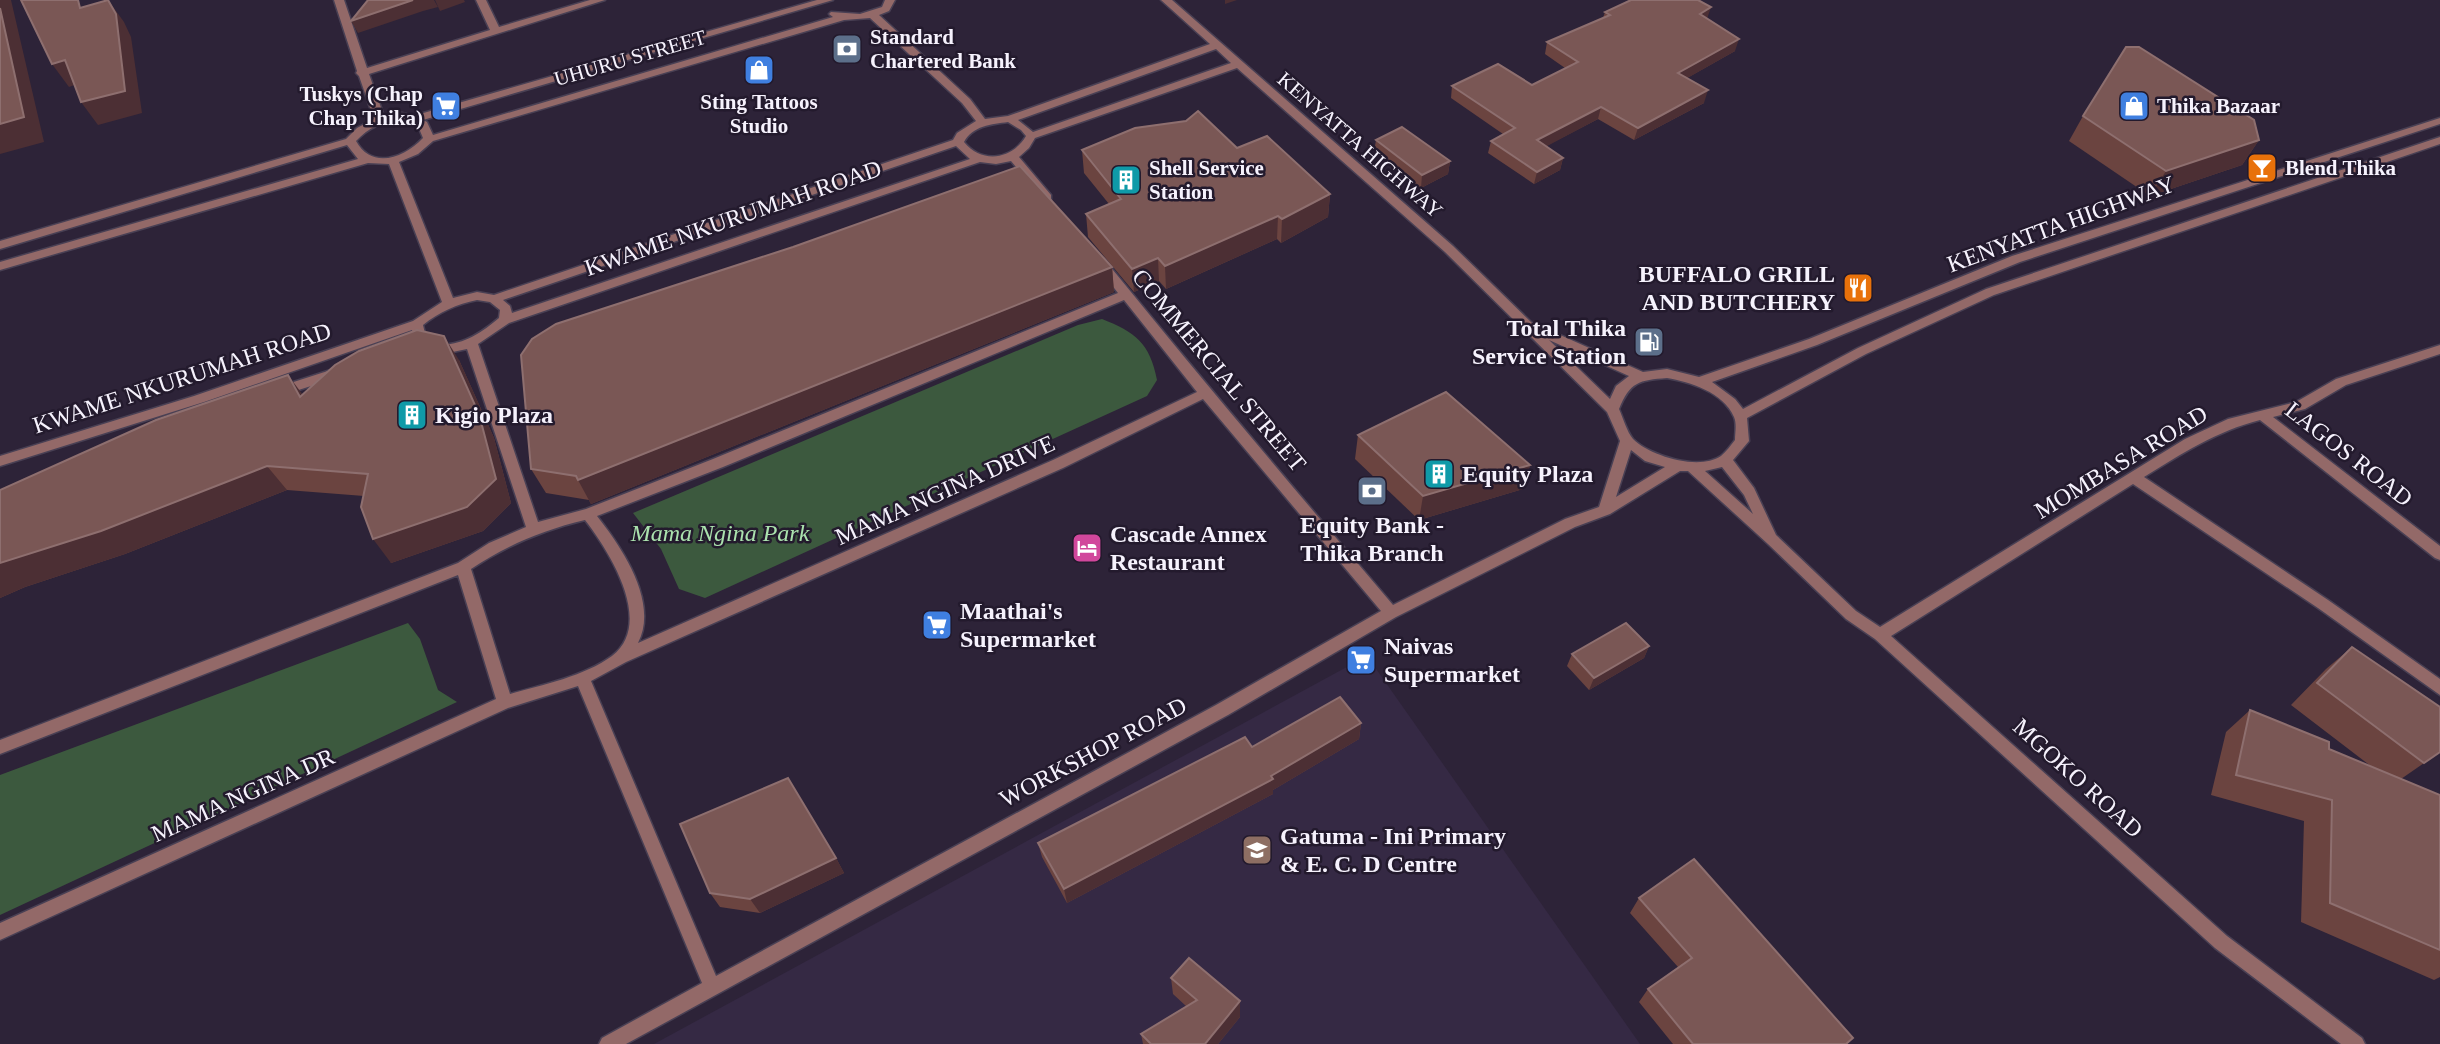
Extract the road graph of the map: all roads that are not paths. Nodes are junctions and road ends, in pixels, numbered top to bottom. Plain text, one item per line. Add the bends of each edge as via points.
1 (339, 0) edge
2 (481, 0) edge
3 (600, 0) edge
4 (828, 0) edge
5 (890, 0) edge
6 (1166, 0) edge
7 (873, 15) junction
8 (842, 17) junction
9 (496, 30) junction
10 (1218, 45) junction
11 (1237, 64) junction
12 (361, 73) junction
13 (1010, 119) junction
14 (380, 120) junction
15 (415, 120) junction
16 (2440, 121) edge
17 (982, 122) junction
18 (1031, 136) junction
19 (429, 139) junction
20 (2440, 140) edge
21 (351, 141) junction
22 (958, 142) junction
23 (1012, 155) junction
24 (366, 160) junction
25 (393, 160) junction
26 (976, 160) junction
27 (1056, 209) edge
28 (0, 245) edge
29 (1092, 251) edge
30 (0, 266) edge
31 (1127, 294) junction
32 (494, 299) junction
33 (449, 304) junction
34 (505, 320) junction
35 (417, 324) junction
36 (1525, 324) junction
37 (471, 343) junction
38 (2440, 349) edge
39 (349, 369) edge
40 (1642, 377) junction
41 (1702, 381) junction
42 (1205, 393) junction
43 (261, 398) edge
44 (1612, 409) junction
45 (1741, 416) junction
46 (2263, 416) junction
47 (1627, 441) junction
48 (1725, 460) junction
49 (0, 461) edge
50 (1685, 467) junction
51 (2135, 478) junction
52 (1605, 510) junction
53 (588, 514) junction
54 (533, 527) junction
55 (1773, 540) junction
56 (2440, 554) edge
57 (463, 567) junction
58 (1391, 613) junction
59 (1880, 635) junction
60 (624, 656) junction
61 (582, 677) junction
62 (2440, 688) edge
63 (505, 702) junction
64 (0, 747) edge
65 (0, 932) edge
66 (712, 987) junction
67 (608, 1044) edge
68 (2356, 1044) edge

1 - 12 street via 355,40
2 - 9 street
3 - 9 street
4 - 8 street via 829,9
4 - 15 street, UHURU STREET
5 - 7 street via 886,9
6 - 10 street, KENYATTA HIGHWAY
7 - 8 street, UHURU STREET
7 - 17 street
8 - 19 street, UHURU STREET
9 - 12 street
10 - 11 street, KENYATTA HIGHWAY
10 - 13 street
11 - 18 street
11 - 36 street, KENYATTA HIGHWAY via 1449,249
12 - 14 street
13 - 17 street
13 - 18 street
14 - 15 street, UHURU STREET via 402,116
14 - 21 street
15 - 19 street via 423,124
16 - 41 street, KENYATTA HIGHWAY via 2016,259 1813,342
17 - 22 street
18 - 23 street via 1027,147
19 - 25 street, UHURU STREET via 416,151
20 - 45 street, KENYATTA HIGHWAY via 1990,292 1862,351
21 - 24 street
21 - 28 street
22 - 26 street via 964,153
22 - 32 street, KWAME NKURUMAH ROAD
23 - 26 street, KWAME NKURUMAH ROAD
23 - 27 street
24 - 25 street
24 - 30 street
25 - 33 street
26 - 34 street, KWAME NKURUMAH ROAD
29 - 31 street, COMMERCIAL STREET
31 - 42 street, COMMERCIAL STREET
31 - 53 street
32 - 33 street, KWAME NKURUMAH ROAD via 477,296
32 - 34 street via 506,309
33 - 35 street, KWAME NKURUMAH ROAD
34 - 37 street, KWAME NKURUMAH ROAD
35 - 37 street via 415,347 435,351
35 - 49 street, KWAME NKURUMAH ROAD
36 - 40 street, KENYATTA HIGHWAY
36 - 44 street, KENYATTA HIGHWAY
37 - 54 street
38 - 46 street, MOMBASA ROAD via 2341,382 2300,406
39 - 43 street, KWAME NKURUMAH ROAD
40 - 41 street via 1671,374
40 - 44 street via 1621,389
41 - 45 street via 1726,396
42 - 58 street, COMMERCIAL STREET
42 - 60 street, MAMA NGINA DRIVE via 1046,470
44 - 47 street
45 - 48 street via 1742,441
46 - 51 street, MOMBASA ROAD via 2233,422 2190,442
46 - 56 street, LAGOS ROAD
47 - 50 street via 1650,457
47 - 52 street
48 - 50 street
48 - 55 street, MGOKO ROAD via 1749,492
50 - 52 street, WORKSHOP ROAD
50 - 55 street, MGOKO ROAD
51 - 59 street, MOMBASA ROAD
51 - 62 street
52 - 58 street, WORKSHOP ROAD
53 - 54 street
53 - 60 street via 624,565 635,606 635,630
54 - 57 street via 501,541
55 - 59 street, MGOKO ROAD via 1850,615
57 - 63 street
57 - 64 street
58 - 66 street, WORKSHOP ROAD
59 - 68 street, MGOKO ROAD via 2221,942
60 - 61 street
61 - 63 street
61 - 66 street
63 - 65 street, MAMA NGINA DR
66 - 67 street, WORKSHOP ROAD

